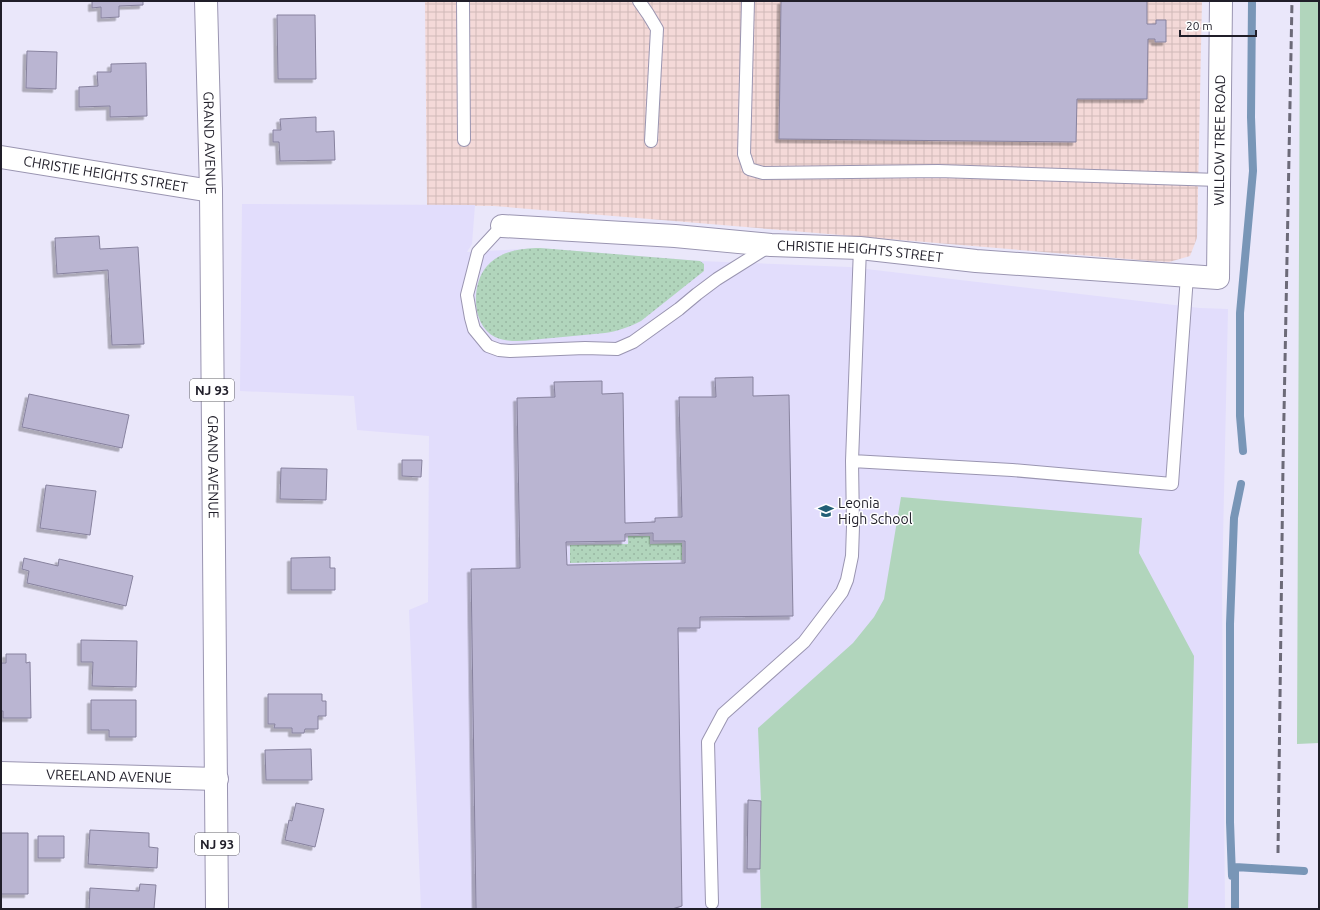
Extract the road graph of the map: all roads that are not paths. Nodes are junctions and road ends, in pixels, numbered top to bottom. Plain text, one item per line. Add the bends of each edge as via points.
1 (206, 1) edge
2 (463, 1) edge
3 (639, 1) edge
4 (748, 1) edge
5 (1221, 1) edge
6 (464, 140) dead end
7 (651, 141) dead end
8 (1, 157) edge
9 (1219, 180) junction
10 (210, 191) junction
11 (502, 226) joint
12 (771, 245) junction
13 (860, 248) junction
14 (1187, 276) junction
15 (1218, 278) joint
16 (852, 461) junction
17 (1, 773) edge
18 (217, 779) junction
19 (712, 903) dead end
20 (217, 909) edge

1 - 10 street, GRAND AVENUE / NJ 93
2 - 6 lane
3 - 7 lane via 657,29
4 - 9 lane via 744,154 749,169 763,173 938,171
5 - 9 street, WILLOW TREE ROAD
8 - 10 street, CHRISTIE HEIGHTS STREET
9 - 15 street, WILLOW TREE ROAD
10 - 18 street, GRAND AVENUE / NJ 93
11 - 12 street, CHRISTIE HEIGHTS STREET via 675,236
11 - 12 lane via 478,252 468,295 474,329 488,346 510,351 617,349 633,342 717,279
12 - 13 street, CHRISTIE HEIGHTS STREET
13 - 14 street, CHRISTIE HEIGHTS STREET via 976,261
13 - 16 lane
14 - 15 street, CHRISTIE HEIGHTS STREET
14 - 16 lane via 1172,484 1012,470
16 - 19 lane via 852,556 842,592 804,642 723,714 708,742
17 - 18 street, VREELAND AVENUE
18 - 20 street, GRAND AVENUE / NJ 93

